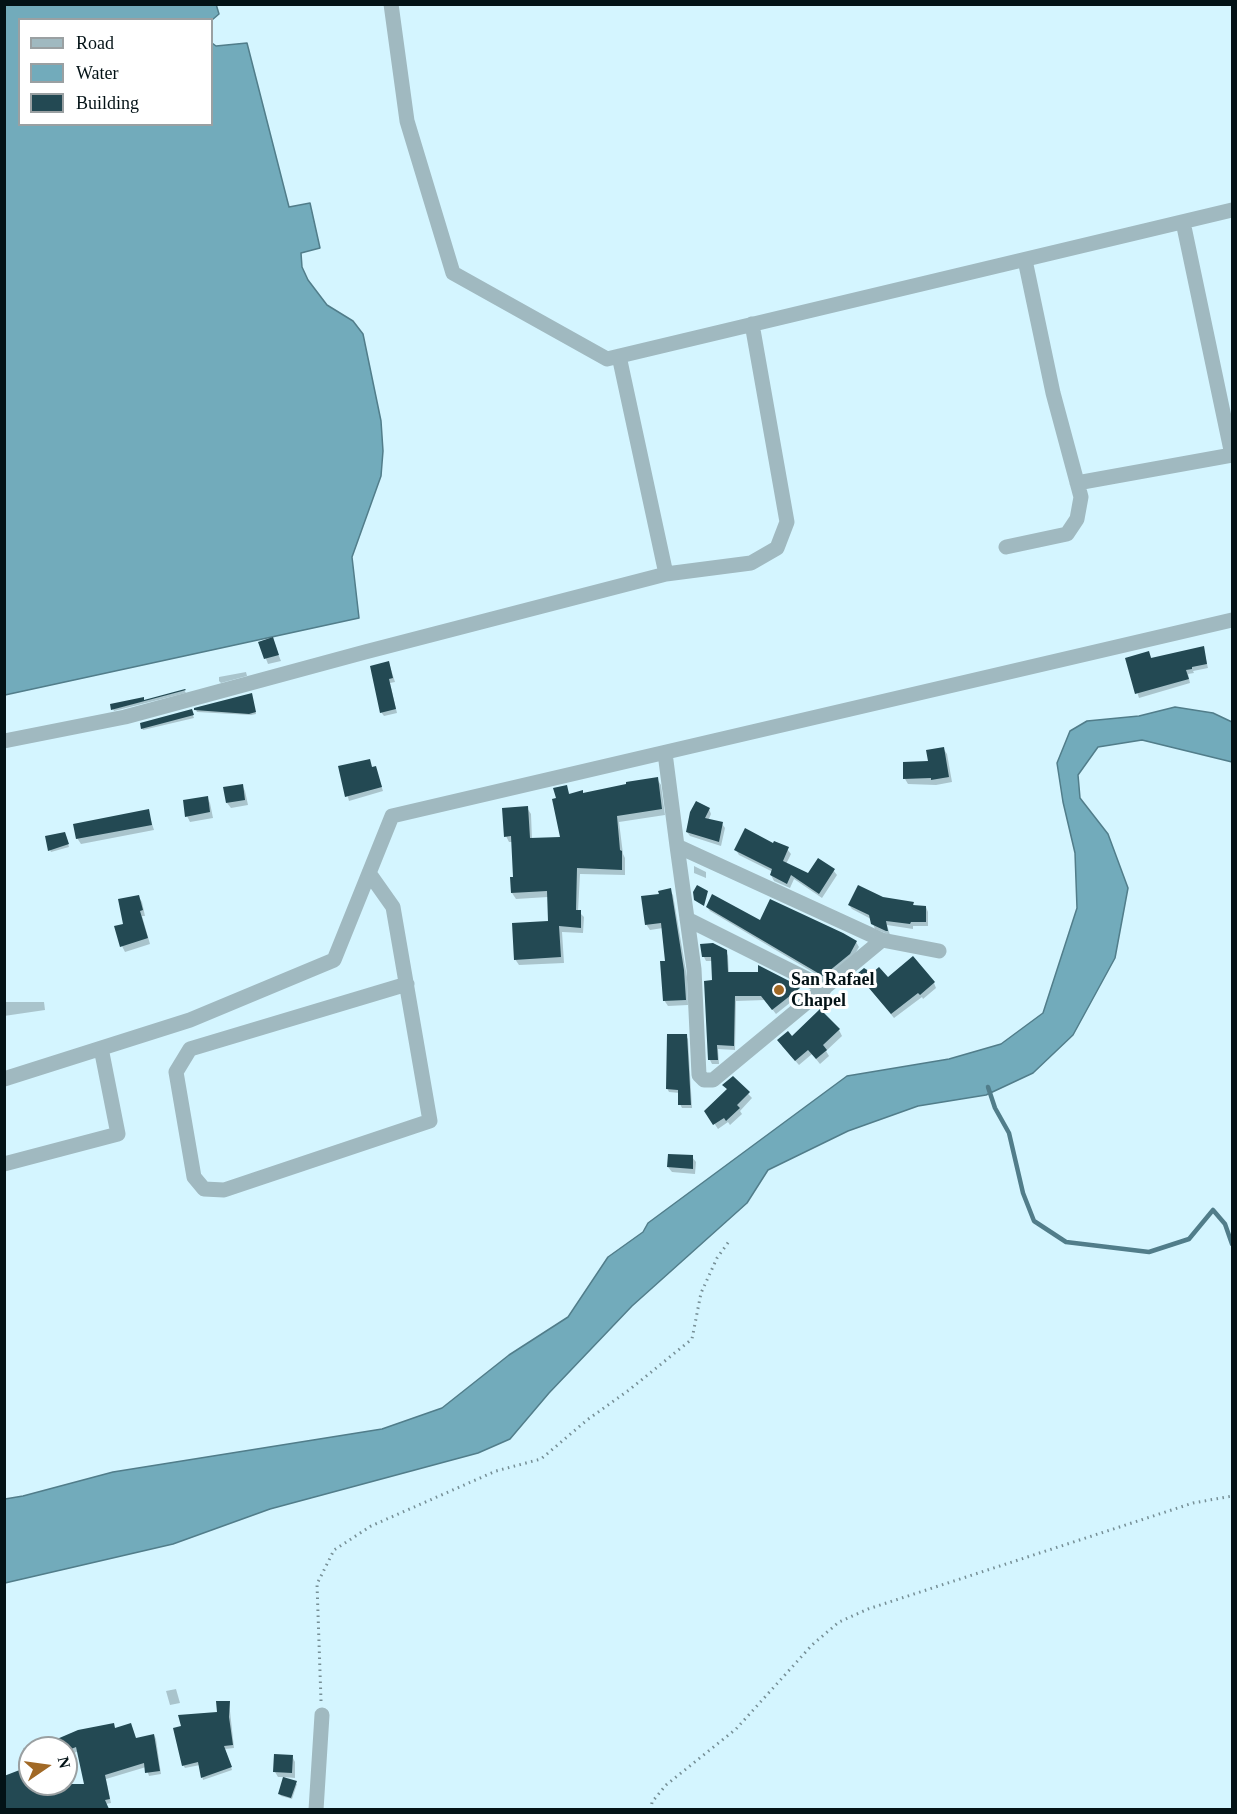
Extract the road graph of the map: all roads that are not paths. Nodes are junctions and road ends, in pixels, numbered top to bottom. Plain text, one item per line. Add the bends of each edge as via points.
1 (391, 4) edge
2 (1233, 210) edge
3 (1183, 222) junction
4 (1024, 260) junction
5 (753, 324) junction
6 (619, 356) junction
7 (1077, 483) junction
8 (1006, 547) dead end
9 (666, 574) junction
10 (1233, 620) edge
11 (4, 741) edge
12 (665, 753) junction
13 (677, 846) junction
14 (369, 873) junction
15 (687, 920) junction
16 (882, 940) junction
17 (939, 951) dead end
18 (406, 984) junction
19 (825, 988) junction
20 (100, 1048) junction
21 (4, 1079) edge
22 (4, 1164) edge
23 (322, 1715) road end
24 (316, 1809) edge

1 - 6 street via 407,121 453,273 607,359
2 - 3 street
3 - 4 street
3 - 7 street via 1232,455
4 - 5 street
4 - 7 street
5 - 6 street
5 - 9 street via 787,522 777,548 751,563
6 - 9 street
7 - 8 street via 1081,497 1077,519 1067,534
9 - 11 street via 125,717
10 - 12 street
12 - 13 street
12 - 14 street via 392,816
13 - 15 street
13 - 16 street
14 - 18 street via 393,907
14 - 20 street via 334,960 190,1020
15 - 19 street
15 - 19 street via 699,1075 705,1080 713,1080
16 - 17 street
16 - 19 street
18 - 18 street via 430,1121 224,1190 204,1189 194,1177 176,1072 190,1049
20 - 21 street
20 - 22 street via 118,1134
23 - 24 street

